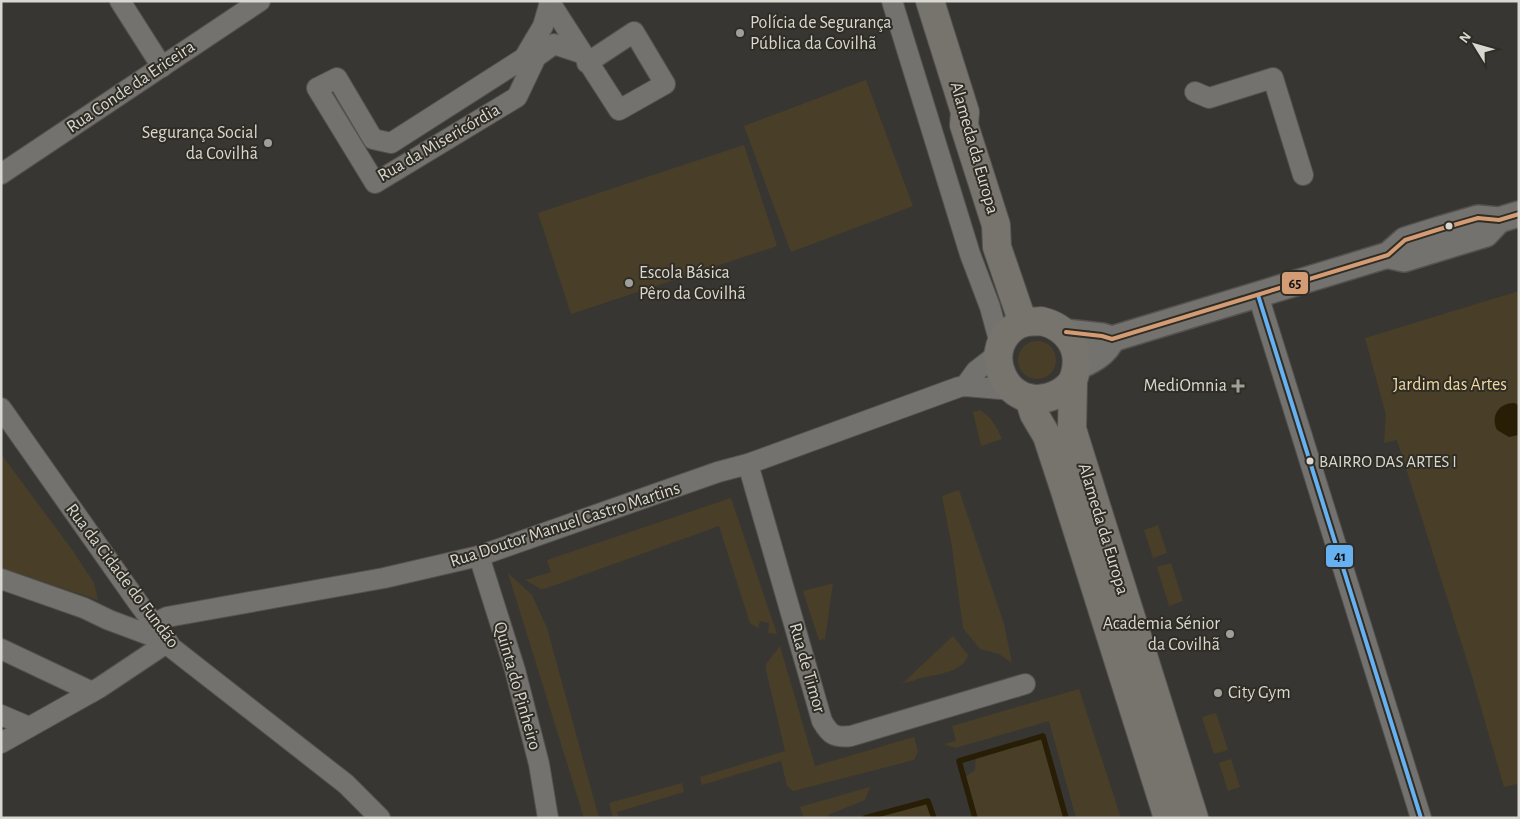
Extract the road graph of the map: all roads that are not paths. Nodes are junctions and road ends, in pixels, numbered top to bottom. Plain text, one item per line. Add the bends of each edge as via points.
1 (120, 1) edge
2 (260, 1) edge
3 (892, 1) edge
4 (930, 1) edge
5 (550, 2) edge
6 (162, 67) junction
7 (1195, 92) dead end
8 (1, 174) edge
9 (1303, 175) dead end
10 (1509, 217) edge
11 (1258, 295) junction
12 (1023, 323) junction
13 (1066, 332) junction
14 (1112, 339) junction
15 (999, 349) junction
16 (1075, 374) junction
17 (965, 386) junction
18 (1020, 394) junction
19 (1, 408) edge
20 (748, 464) junction
21 (479, 556) junction
22 (1, 579) edge
23 (154, 624) junction
24 (168, 642) junction
25 (1, 649) edge
26 (1025, 684) dead end
27 (92, 692) junction
28 (1, 715) edge
29 (29, 727) junction
30 (1, 742) edge
31 (380, 818) edge
32 (548, 818) edge
33 (1168, 818) edge
34 (1194, 818) edge
35 (1421, 818) edge

1 - 6 street
2 - 6 street, Rua Conde da Ericeira
3 - 15 street via 970,254 990,308
4 - 12 main road, Alameda da Europa via 996,225 997,247
5 - 5 street, Rua da Misericórdia via 584,58 554,44 536,57 517,97 375,184 317,88 337,78 373,139 391,142 524,58 543,26
6 - 8 street, Rua Conde da Ericeira
7 - 9 street via 1209,98 1273,78
10 - 11 street via 1478,218 1440,228 1405,240 1388,255
11 - 14 street
11 - 35 street
12 - 13 main road via 1041,322
12 - 15 main road
13 - 14 street
13 - 16 main road via 1076,351
14 - 16 street via 1108,348
15 - 17 street, Rua Doutor Manuel Castro Martins
15 - 18 main road via 1003,378
16 - 18 main road via 1059,393 1049,398
16 - 34 main road, Alameda da Europa via 1072,429
17 - 18 street, Rua Doutor Manuel Castro Martins
17 - 20 street, Rua Doutor Manuel Castro Martins
18 - 33 main road, Alameda da Europa via 1047,436
19 - 23 street, Rua da Cidade do Fundão
20 - 21 street, Rua Doutor Manuel Castro Martins
20 - 26 street, Rua de Timor via 822,721 832,736 850,736
21 - 23 street, Rua Doutor Manuel Castro Martins via 384,578 167,617
21 - 32 street, Quinta do Pinheiro via 518,679 539,764
22 - 24 street
23 - 24 street, Rua da Cidade do Fundão
24 - 27 street
24 - 31 street, Rua da Cidade do Fundão via 346,784
25 - 27 street
27 - 29 street
28 - 29 street
29 - 30 street

